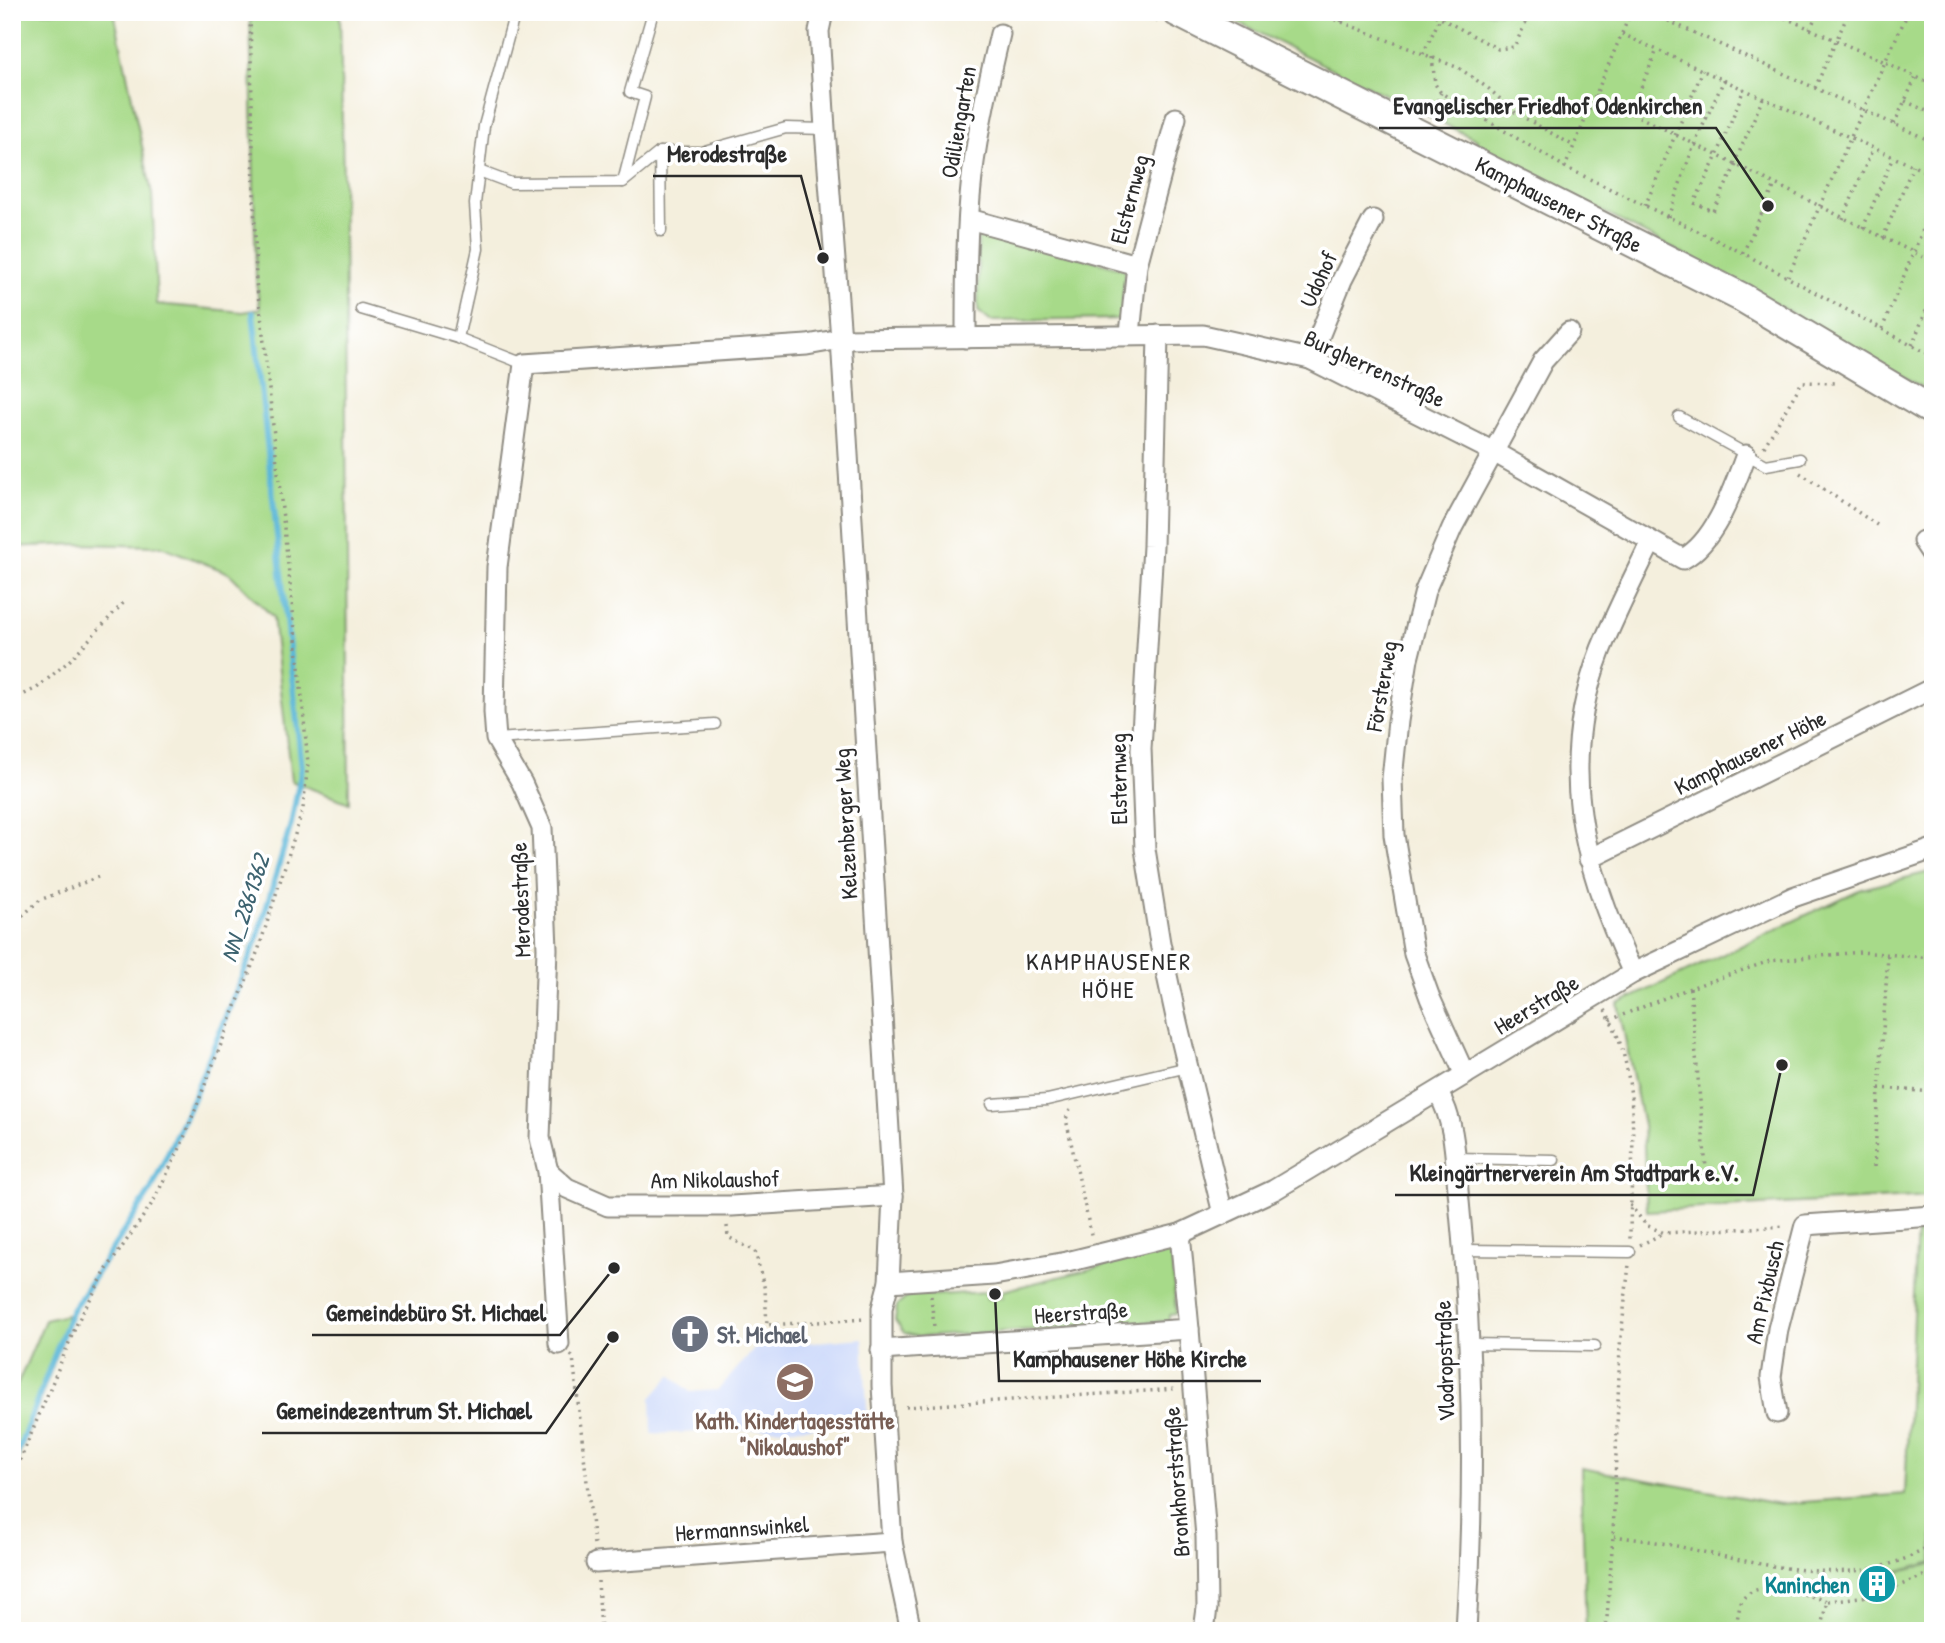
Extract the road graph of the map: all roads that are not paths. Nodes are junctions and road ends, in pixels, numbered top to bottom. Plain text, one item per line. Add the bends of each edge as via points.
1 (514, 12) edge
2 (653, 12) edge
3 (823, 12) edge
4 (1177, 12) edge
5 (1000, 34) dead end
6 (1176, 118) dead end
7 (825, 129) junction
8 (660, 152) junction
9 (479, 171) junction
10 (623, 181) junction
11 (969, 219) junction
12 (1373, 220) dead end
13 (661, 231) dead end
14 (1137, 265) junction
15 (361, 309) dead end
16 (1569, 332) dead end
17 (1130, 334) junction
18 (1158, 335) junction
19 (458, 338) junction
20 (966, 338) junction
21 (841, 339) junction
22 (1310, 359) junction
23 (524, 364) junction
24 (1933, 411) edge
25 (1679, 417) dead end
26 (1492, 452) junction
27 (1751, 458) junction
28 (1800, 459) dead end
29 (1651, 542) junction
30 (1933, 688) edge
31 (715, 724) dead end
32 (496, 739) junction
33 (1933, 849) edge
34 (1589, 859) junction
35 (1633, 973) junction
36 (1188, 1067) junction
37 (1465, 1075) junction
38 (1438, 1093) junction
39 (992, 1104) dead end
40 (1455, 1158) junction
41 (1554, 1160) dead end
42 (548, 1171) junction
43 (893, 1196) junction
44 (1223, 1214) junction
45 (1933, 1216) edge
46 (1180, 1234) junction
47 (1464, 1251) junction
48 (1630, 1252) road end
49 (888, 1282) junction
50 (1189, 1329) junction
51 (559, 1344) road end
52 (1468, 1344) junction
53 (1595, 1346) dead end
54 (881, 1350) junction
55 (1777, 1413) dead end
56 (892, 1542) junction
57 (596, 1563) road end
58 (911, 1631) edge
59 (1204, 1631) edge
60 (1466, 1631) edge

1 - 9 lane via 484,126
2 - 10 lane via 630,92 645,97
3 - 7 street, Kelzenberger Weg via 819,31
4 - 24 main road, Kamphausener Straße via 1744,298
5 - 11 street, Odiliengarten via 979,134
6 - 14 street, Elsternweg
7 - 8 lane via 786,128 701,152
7 - 21 street, Kelzenberger Weg
8 - 10 lane
8 - 13 lane
9 - 10 lane via 511,183
9 - 19 lane via 475,204 478,249
11 - 14 street
11 - 20 street, Odiliengarten
12 - 22 street, Udohof
14 - 17 street, Elsternweg
15 - 19 lane
16 - 26 street, Försterweg via 1543,361
17 - 18 street, Burgherrenstraße
17 - 20 street, Burgherrenstraße
18 - 22 street, Burgherrenstraße via 1203,335
18 - 36 street, Elsternweg via 1153,546 1141,749 1143,812 1160,943
19 - 23 lane
20 - 21 street, Burgherrenstraße
21 - 23 street
21 - 43 street, Kelzenberger Weg
22 - 26 street, Burgherrenstraße
23 - 32 street, Merodestraße via 497,567
25 - 27 lane
26 - 29 street, Burgherrenstraße
26 - 37 street, Försterweg via 1425,591 1408,659 1392,779 1394,835 1414,954
27 - 28 lane via 1766,466
27 - 29 street, Burgherrenstraße via 1697,552 1683,559
29 - 34 street via 1601,650 1587,698 1577,751 1580,819
30 - 34 street, Kamphausener Höhe
31 - 32 lane
32 - 42 street, Merodestraße via 542,828 547,949 540,1138
33 - 35 street, Heerstraße via 1793,897
34 - 35 street via 1611,927
35 - 37 street, Heerstraße
36 - 39 lane via 1047,1100
36 - 44 street, Elsternweg
37 - 38 street, Heerstraße
38 - 40 street, Vlodropstraße via 1447,1107
38 - 44 street, Heerstraße via 1275,1190
40 - 41 lane
40 - 47 street, Vlodropstraße
42 - 43 street, Am Nikolaushof via 567,1188 608,1206 727,1206
42 - 51 street, Merodestraße
43 - 49 street, Kelzenberger Weg
44 - 46 street, Heerstraße
45 - 55 street, Am Pixbusch via 1805,1225 1787,1288 1771,1377
46 - 49 street, Heerstraße via 994,1275
46 - 50 street
47 - 48 lane
47 - 52 street, Vlodropstraße
49 - 54 street, Kelzenberger Weg
50 - 54 street, Heerstraße
50 - 59 street, Bronkhorststraße via 1206,1537
52 - 53 lane
52 - 60 street, Vlodropstraße via 1471,1518
54 - 56 street, Kelzenberger Weg
56 - 57 street, Hermannswinkel
56 - 58 street, Kelzenberger Weg

